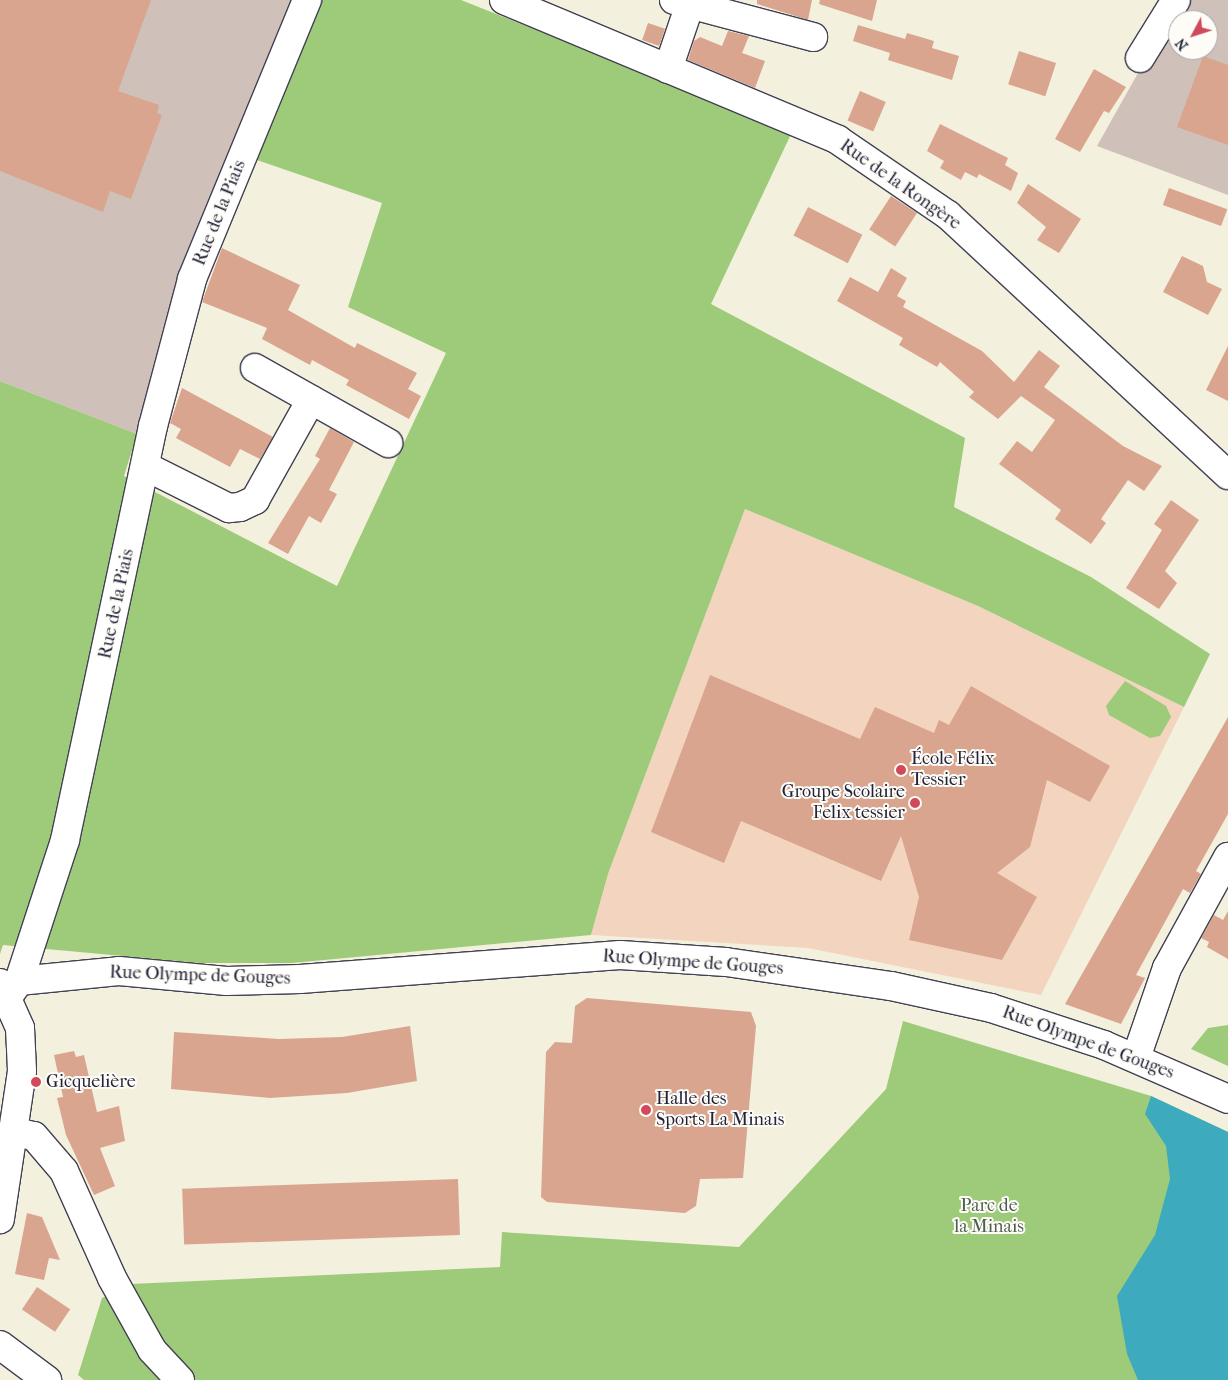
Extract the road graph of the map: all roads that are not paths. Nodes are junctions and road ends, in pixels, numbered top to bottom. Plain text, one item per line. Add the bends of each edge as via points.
1 (307, 0) edge
2 (504, 0) edge
3 (1176, 0) edge
4 (682, 2) edge
5 (813, 38) dead end
6 (1140, 58) dead end
7 (668, 69) junction
8 (255, 368) dead end
9 (311, 400) junction
10 (388, 443) dead end
11 (147, 466) junction
12 (1228, 474) edge
13 (1228, 857) edge
14 (9, 986) edge
15 (1136, 1058) junction
16 (1228, 1099) edge
17 (16, 1132) junction
18 (0, 1218) edge
19 (0, 1345) edge
20 (48, 1380) edge
21 (180, 1380) edge

1 - 11 street, Rue de la Piais via 192,279 153,426
2 - 7 street, Rue de la Rongère
3 - 6 street
4 - 5 street
4 - 7 street
7 - 12 street, Rue de la Rongère via 838,140 948,215
8 - 9 street
9 - 10 street
9 - 11 street via 255,500 240,507 229,508
11 - 14 street, Rue de la Piais via 65,840
13 - 15 street via 1167,968
14 - 15 street, Rue Olympe de Gouges via 119,971 227,981 300,980 620,955 699,960 814,973 991,1008
14 - 17 street via 20,1028 22,1072
15 - 16 street, Rue Olympe de Gouges
17 - 18 street
17 - 21 street via 34,1136 64,1171 112,1278 152,1350
19 - 20 street

